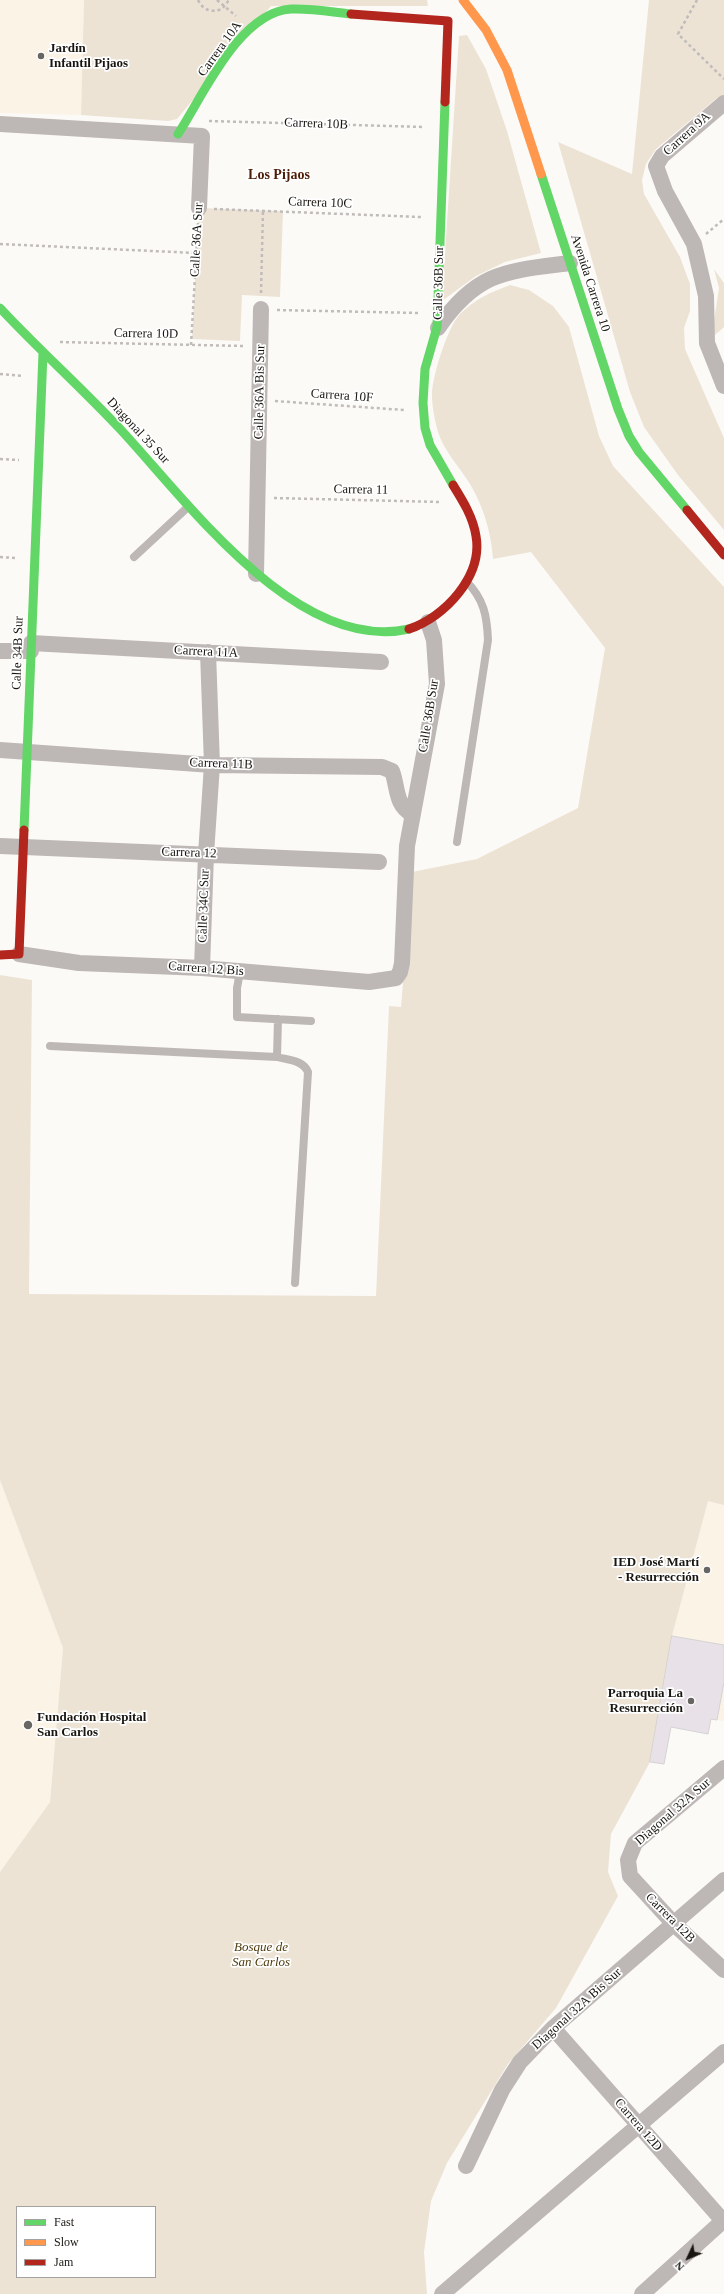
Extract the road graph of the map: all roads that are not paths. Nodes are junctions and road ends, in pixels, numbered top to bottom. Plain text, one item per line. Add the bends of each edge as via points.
1 (464, 0) edge
2 (448, 21) joint
3 (724, 103) edge
4 (0, 124) edge
5 (178, 134) junction
6 (198, 208) road end
7 (570, 263) junction
8 (0, 308) edge
9 (261, 310) road end
10 (438, 320) junction
11 (42, 353) junction
12 (724, 386) edge
13 (189, 505) junction
14 (724, 555) edge
15 (134, 557) dead end
16 (256, 574) junction
17 (466, 581) junction
18 (428, 622) junction
19 (31, 647) junction
20 (0, 651) edge
21 (208, 652) junction
22 (381, 662) dead end
23 (0, 750) edge
24 (27, 751) junction
25 (212, 765) junction
26 (412, 814) junction
27 (457, 842) dead end
28 (0, 846) edge
29 (23, 847) junction
30 (206, 854) junction
31 (379, 862) dead end
32 (19, 954) junction
33 (0, 955) edge
34 (402, 963) joint
35 (202, 968) junction
36 (240, 972) junction
37 (278, 1019) junction
38 (310, 1021) dead end
39 (50, 1046) dead end
40 (277, 1057) junction
41 (295, 1283) dead end
42 (724, 1768) edge
43 (628, 1860) joint
44 (724, 1880) edge
45 (674, 1924) junction
46 (724, 1970) edge
47 (553, 2028) junction
48 (724, 2052) edge
49 (639, 2126) junction
50 (466, 2166) dead end
51 (724, 2221) edge
52 (444, 2293) edge
53 (642, 2294) edge

1 - 7 street, Avenida Carrera 10 via 486,30 507,70
2 - 5 street, Carrera 10A via 291,9 276,11 259,20 246,32
2 - 10 street, Calle 36B Sur
3 - 12 street, Carrera 9A via 662,156 656,166 664,191 694,244 706,290 707,343
4 - 5 street
5 - 6 street, Calle 36A Sur via 202,136
7 - 10 street via 523,269 480,283
7 - 14 street, Avenida Carrera 10 via 629,436 655,474
8 - 11 street, Diagonal 35 Sur
9 - 16 street, Calle 36A Bis Sur
10 - 17 street, Calle 36B Sur via 426,361 423,411 425,431 443,472 464,502 474,523 476,556
11 - 13 street, Diagonal 35 Sur via 119,429
11 - 19 street, Calle 34B Sur
13 - 15 lane
13 - 16 street, Diagonal 35 Sur
16 - 18 street, Diagonal 35 Sur via 324,619 347,627 370,632 390,632
17 - 18 street, Calle 36B Sur via 441,611
17 - 27 lane via 484,607 488,640
18 - 26 street, Calle 36B Sur via 434,640 437,684
19 - 20 street, Carrera 11A
19 - 21 street, Carrera 11A
19 - 24 street, Calle 34B Sur
21 - 22 street, Carrera 11A
21 - 25 street, Calle 34C Sur
23 - 24 street, Carrera 11B
24 - 25 street, Carrera 11B
24 - 29 street, Calle 34B Sur
25 - 26 street, Carrera 11B via 388,768 392,771 400,802 405,810
25 - 30 street, Calle 34C Sur
26 - 34 street, Calle 36B Sur via 405,864
28 - 29 street, Carrera 12
29 - 30 street, Carrera 12
29 - 32 street, Calle 34B Sur
30 - 31 street, Carrera 12
30 - 35 street, Calle 34C Sur
32 - 33 street, Carrera 12 Bis
32 - 35 street, Carrera 12 Bis via 79,963
34 - 36 street, Carrera 12 Bis via 396,978 369,982
35 - 36 street, Carrera 12 Bis
36 - 37 lane via 237,1017
37 - 38 lane
37 - 40 lane
39 - 40 lane
40 - 41 lane via 300,1062 308,1072
42 - 43 street, Diagonal 32A Sur via 635,1843
43 - 45 street, Carrera 12B via 630,1876
44 - 45 street, Diagonal 32A Bis Sur
45 - 46 street, Carrera 12B
45 - 47 street, Diagonal 32A Bis Sur
47 - 49 street, Carrera 12D
47 - 50 street, Diagonal 32A Bis Sur via 520,2062 502,2090
48 - 49 street
49 - 51 street, Carrera 12D
49 - 52 street
51 - 53 street

